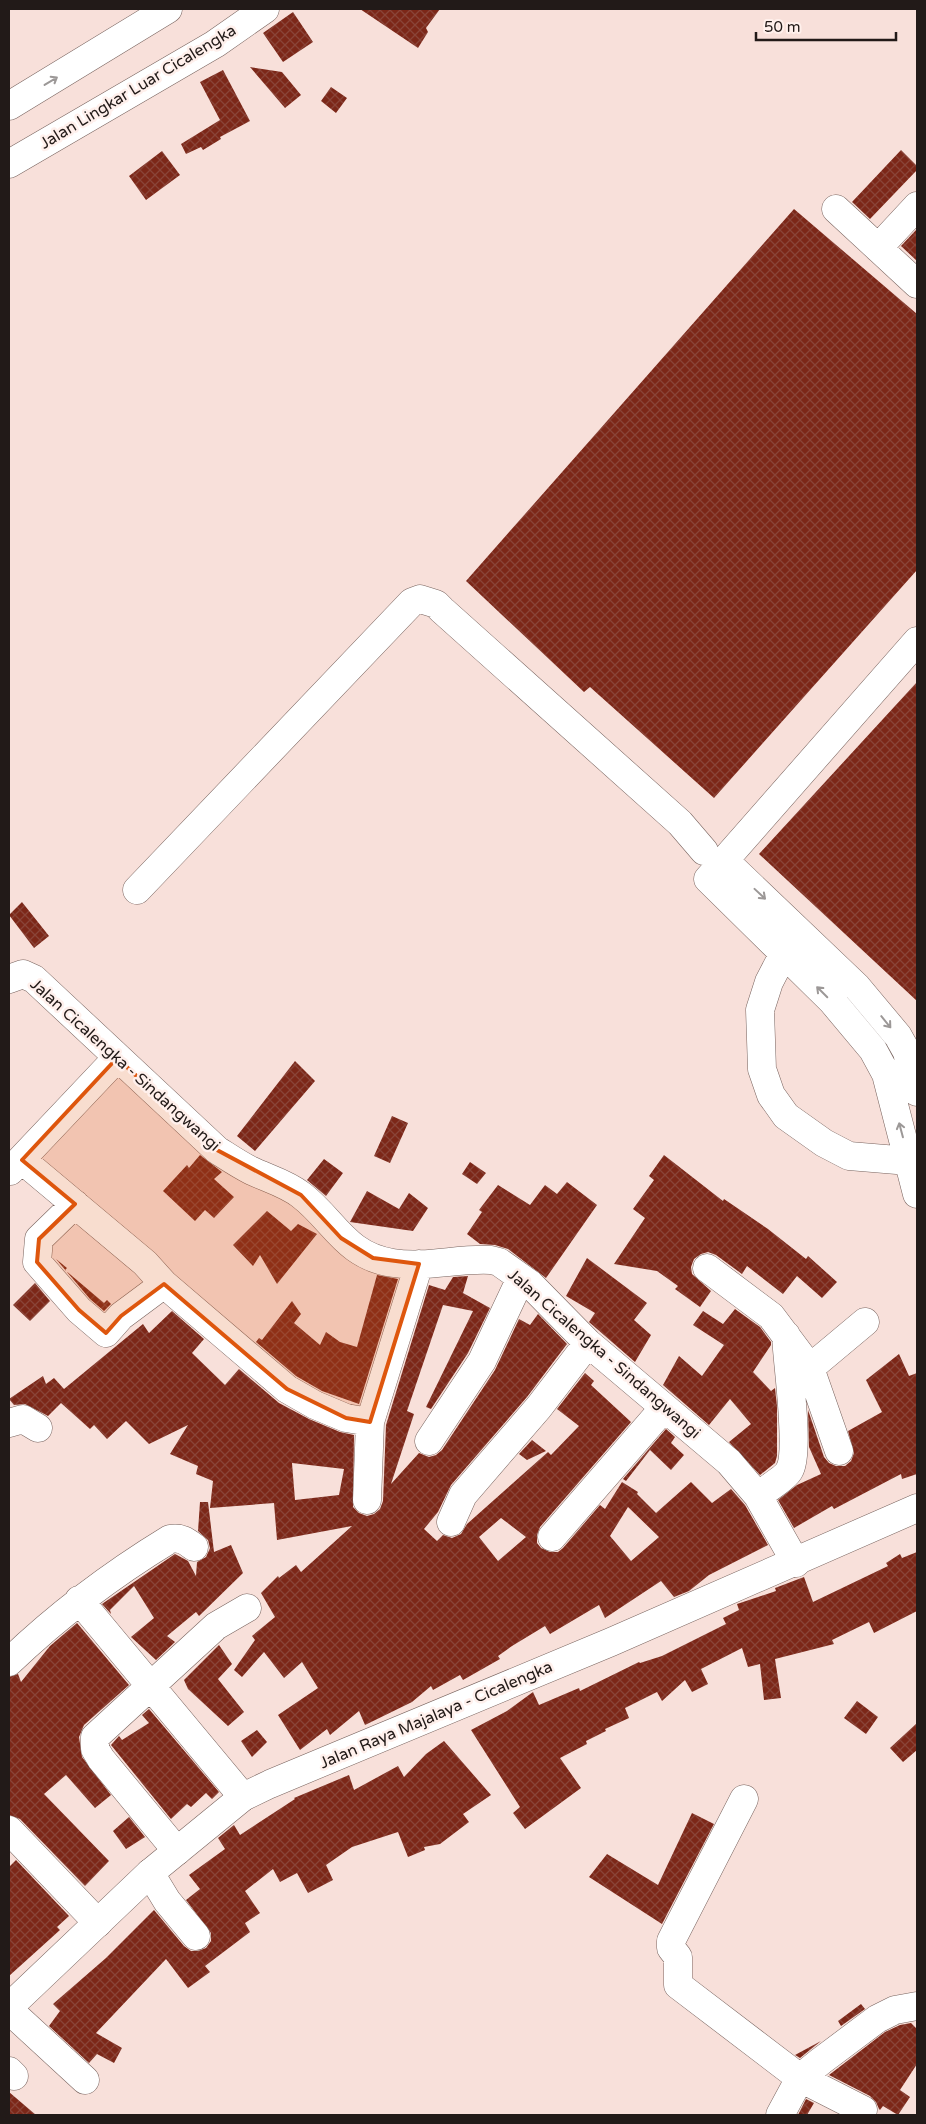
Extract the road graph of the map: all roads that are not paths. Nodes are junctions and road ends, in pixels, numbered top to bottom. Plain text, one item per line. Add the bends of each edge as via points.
1 (168, 9) edge
2 (265, 9) edge
3 (9, 106) edge
4 (9, 164) edge
5 (917, 206) edge
6 (836, 209) dead end
7 (878, 248) junction
8 (917, 284) edge
9 (917, 641) edge
10 (712, 863) junction
11 (137, 890) dead end
12 (784, 954) junction
13 (12, 972) edge
14 (117, 1058) junction
15 (917, 1092) edge
16 (913, 1160) edge
17 (16, 1166) edge
18 (917, 1194) edge
19 (75, 1204) junction
20 (419, 1264) junction
21 (706, 1268) dead end
22 (521, 1278) junction
23 (164, 1284) junction
24 (865, 1322) dead end
25 (786, 1335) junction
26 (588, 1343) junction
27 (810, 1368) junction
28 (663, 1409) junction
29 (370, 1422) junction
30 (9, 1423) edge
31 (38, 1428) dead end
32 (429, 1441) dead end
33 (839, 1451) dead end
34 (758, 1496) junction
35 (366, 1500) dead end
36 (917, 1508) edge
37 (451, 1522) dead end
38 (552, 1537) dead end
39 (194, 1547) dead end
40 (796, 1563) junction
41 (79, 1600) junction
42 (247, 1608) dead end
43 (9, 1662) edge
44 (150, 1685) junction
45 (243, 1797) junction
46 (744, 1799) dead end
47 (13, 1843) edge
48 (177, 1851) junction
49 (150, 1873) junction
50 (98, 1923) junction
51 (196, 1936) dead end
52 (917, 2006) edge
53 (9, 2008) edge
54 (800, 2078) junction
55 (85, 2080) dead end
56 (862, 2110) dead end
57 (780, 2115) edge

3 -> 1 main road
2 - 4 main road, Jalan Lingkar Luar Cicalengka via 214,44
5 - 7 main road
6 - 7 main road
7 - 8 main road
9 - 10 main road
10 - 11 main road via 680,823 436,604 420,599 412,602
10 - 12 main road
10 -> 15 main road via 857,986 898,1036 907,1052
16 -> 12 main road via 886,1074 873,1050 832,1001
12 - 16 main road via 769,982 760,1010 762,1070 771,1095 786,1116 849,1156
13 - 14 main road, Jalan Cicalengka - Sindangwangi via 34,979
14 - 17 main road
14 - 20 main road, Jalan Cicalengka - Sindangwangi via 217,1150 301,1195 341,1238 356,1249 392,1263
16 - 18 main road
17 - 19 main road
19 - 23 main road via 145,1262
19 - 23 main road via 39,1238 36,1256 42,1270 79,1310 106,1333 121,1316
20 - 22 main road, Jalan Cicalengka - Sindangwangi via 491,1260
20 - 29 main road
21 - 25 main road via 771,1316
22 - 26 main road, Jalan Cicalengka - Sindangwangi
22 - 32 main road via 482,1361
23 - 29 main road via 287,1389 346,1418
24 - 27 main road
25 - 27 main road
25 - 34 main road via 794,1425 791,1466 788,1473
26 - 28 main road, Jalan Cicalengka - Sindangwangi
26 - 37 main road via 539,1407 463,1495
27 - 33 main road
28 - 34 main road, Jalan Cicalengka - Sindangwangi via 729,1462
28 - 38 main road
29 - 35 main road
30 - 31 main road via 23,1419
34 - 40 main road, Jalan Cicalengka - Sindangwangi
36 - 40 main road, Jalan Raya Majalaya - Cicalengka
39 - 41 main road via 185,1540 170,1539
40 - 45 main road, Jalan Raya Majalaya - Cicalengka
41 - 43 main road
41 - 44 main road
42 - 44 main road via 216,1626
44 - 45 main road
44 - 48 main road via 100,1731 95,1749
45 - 48 main road, Jalan Raya Majalaya - Cicalengka
46 - 54 main road via 671,1941 671,1948 678,1957 677,1982
47 - 50 main road
48 - 49 main road, Jalan Raya Majalaya - Cicalengka
49 - 50 main road, Jalan Raya Majalaya - Cicalengka
49 - 51 main road via 167,1901
50 - 53 main road, Jalan Raya Majalaya - Cicalengka
52 - 54 main road via 895,2010 877,2019
53 - 55 main road
54 - 56 main road
54 - 57 main road

